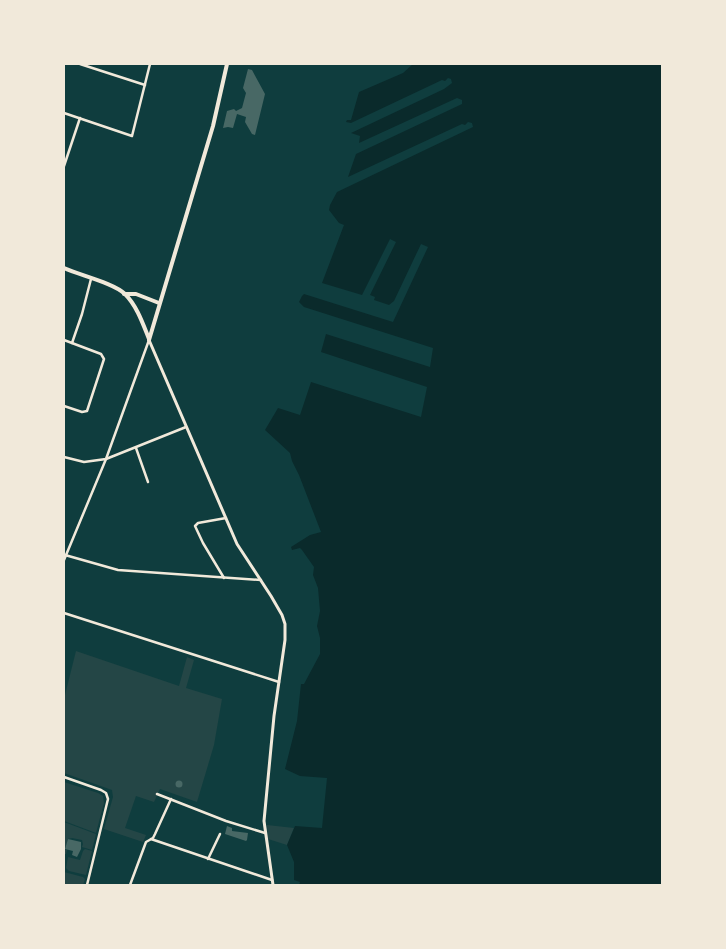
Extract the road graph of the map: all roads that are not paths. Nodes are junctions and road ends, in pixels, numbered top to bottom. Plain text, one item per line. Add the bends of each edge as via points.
1 (80, 64) edge
2 (150, 64) edge
3 (227, 64) edge
4 (145, 85) junction
5 (64, 113) edge
6 (80, 118) junction
7 (64, 166) edge
8 (64, 268) edge
9 (91, 279) junction
10 (124, 294) junction
11 (160, 303) junction
12 (64, 340) edge
13 (149, 340) junction
14 (72, 343) junction
15 (64, 406) edge
16 (186, 428) junction
17 (136, 448) junction
18 (64, 457) edge
19 (106, 459) junction
20 (148, 482) dead end
21 (226, 518) junction
22 (64, 555) edge
23 (64, 560) edge
24 (224, 578) junction
25 (261, 580) junction
26 (64, 613) edge
27 (279, 682) junction
28 (64, 777) edge
29 (157, 794) dead end
30 (171, 800) junction
31 (265, 833) junction
32 (220, 834) dead end
33 (151, 839) junction
34 (208, 859) junction
35 (272, 880) junction
36 (87, 885) edge
37 (130, 885) edge
38 (273, 885) edge

1 - 4 street
2 - 4 street
3 - 11 main road via 213,126
4 - 6 street via 132,136
5 - 6 street
6 - 7 street
8 - 9 main road
9 - 10 main road
9 - 14 street
10 - 11 main road via 136,294
10 - 13 main road via 134,306
11 - 13 main road
12 - 14 street
13 - 16 street
13 - 19 street
14 - 15 street via 101,354 104,362 87,411
16 - 17 street
16 - 21 street
17 - 19 street
17 - 20 street
18 - 19 street via 84,462
19 - 22 street
21 - 24 street via 195,526
21 - 25 street via 241,551
22 - 23 street
22 - 24 street via 118,570
24 - 25 street
25 - 27 street via 286,628
26 - 27 street
27 - 31 street
28 - 36 street via 98,788 108,797
29 - 30 street
30 - 31 street
30 - 33 street
31 - 35 street
32 - 34 street
33 - 34 street
33 - 37 street via 146,842
34 - 35 street
35 - 38 street

